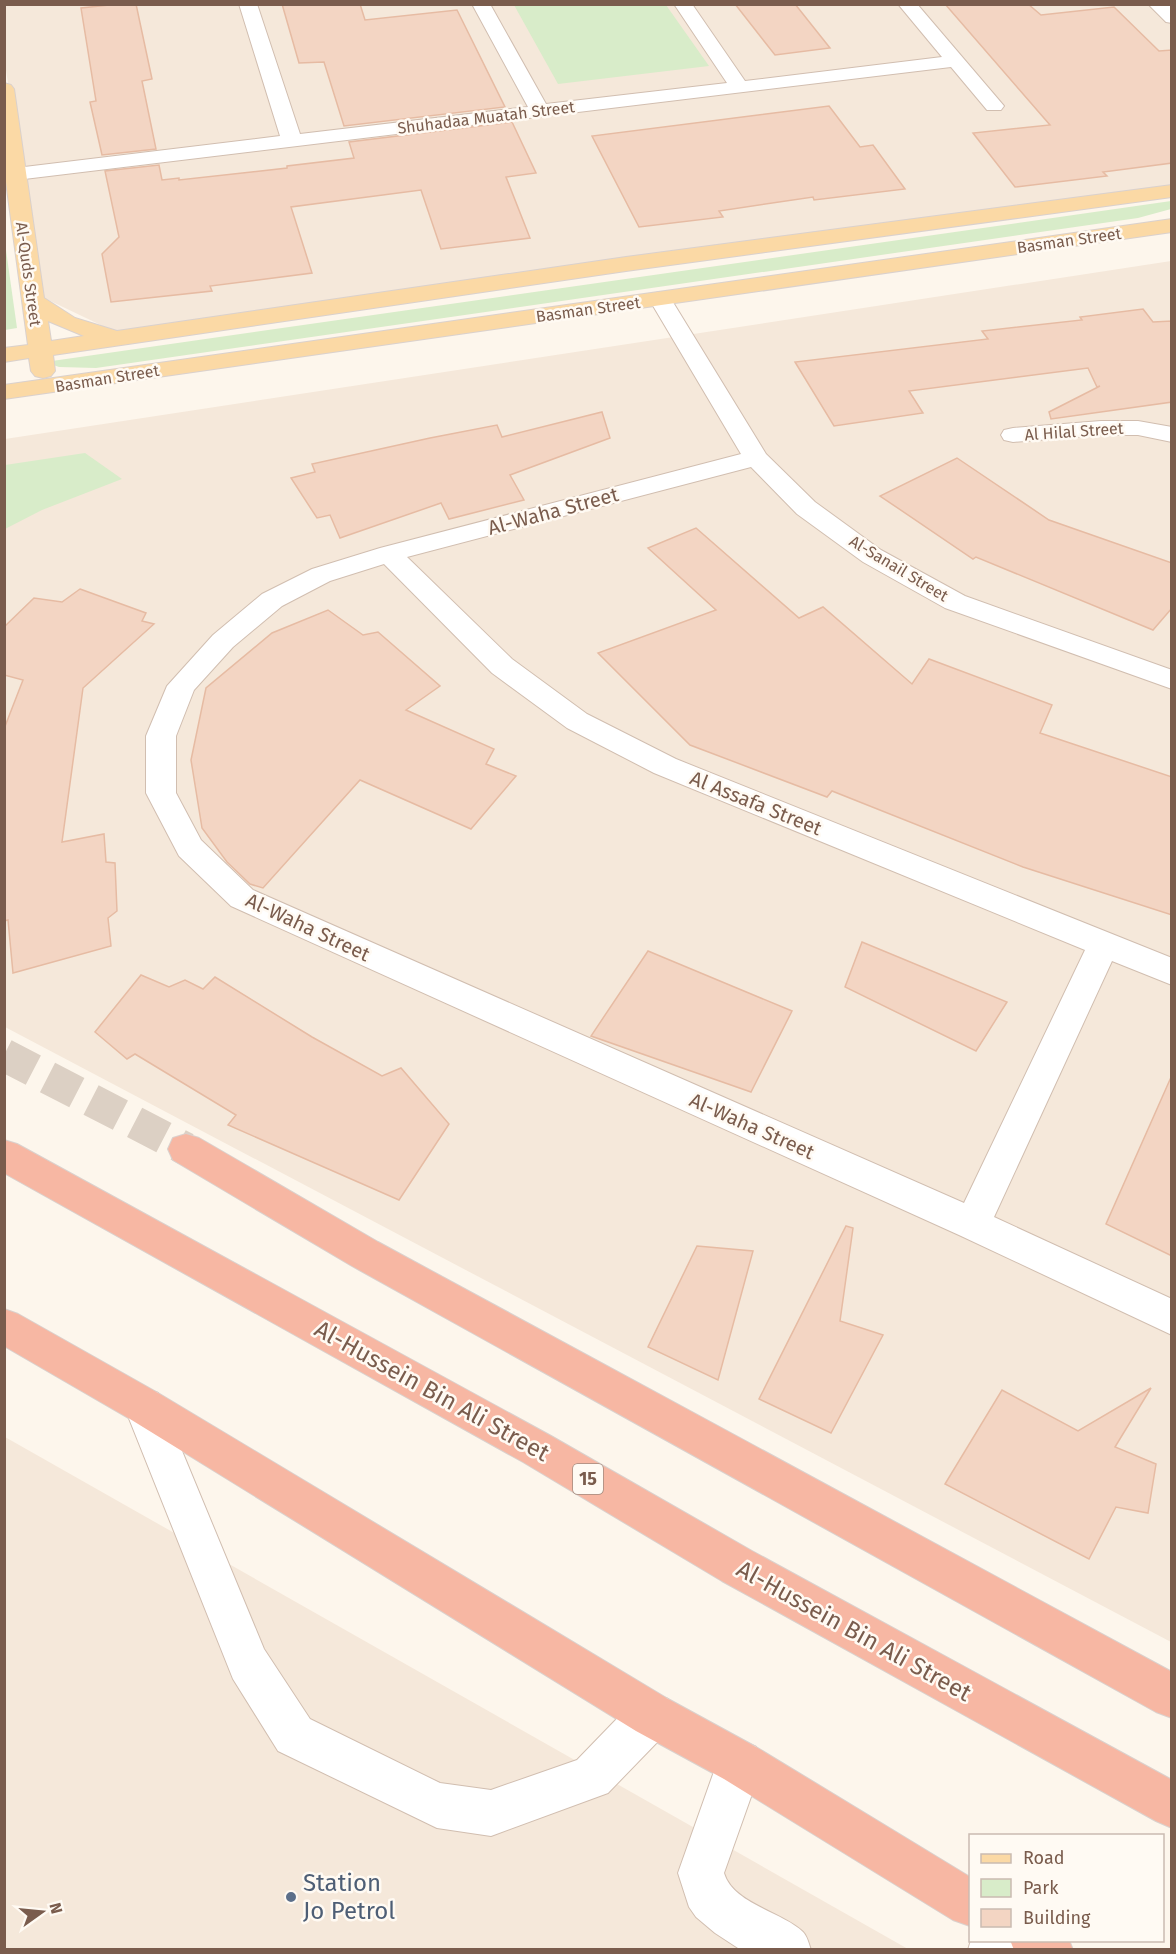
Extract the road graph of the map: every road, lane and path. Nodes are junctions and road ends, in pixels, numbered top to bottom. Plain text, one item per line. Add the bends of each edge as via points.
1 (248, 4) edge
2 (481, 4) edge
3 (683, 4) edge
4 (907, 4) edge
5 (1157, 4) edge
6 (1172, 18) edge
7 (957, 61) junction
8 (741, 87) junction
9 (4, 89) edge
10 (994, 106) dead end
11 (540, 111) junction
12 (292, 141) junction
13 (16, 174) junction
14 (1172, 191) edge
15 (1172, 225) edge
16 (32, 299) junction
17 (660, 299) junction
18 (125, 338) junction
19 (40, 350) junction
20 (4, 354) edge
21 (46, 387) junction
22 (4, 392) edge
23 (1013, 435) dead end
24 (1172, 435) edge
25 (756, 458) junction
26 (388, 554) junction
27 (1172, 680) edge
28 (1103, 946) junction
29 (1172, 972) edge
30 (186, 1149) tunnel mouth
31 (4, 1155) edge
32 (972, 1224) junction
33 (1172, 1318) edge
34 (4, 1326) edge
35 (144, 1406) junction
36 (1172, 1696) edge
37 (652, 1715) junction
38 (740, 1763) junction
39 (1172, 1805) edge
40 (969, 1902) edge
41 (1036, 1942) edge
42 (787, 1950) edge
43 (1049, 1950) edge

1 - 12 street
2 - 11 street
3 - 8 street
4 - 7 street
5 - 6 street
7 - 8 street, Shuhadaa Muatah Street
7 - 10 street
8 - 11 street, Shuhadaa Muatah Street
9 - 13 main road, Al-Quds Street
11 - 12 street, Shuhadaa Muatah Street
12 - 13 street, Shuhadaa Muatah Street
13 - 16 main road, Al-Quds Street
14 - 18 main road, Basman Street via 626,264
15 - 17 main road, Basman Street
16 - 18 main road via 69,325
16 - 19 main road, Al-Quds Street
17 - 21 main road, Basman Street
17 - 25 street, Al-Sanail Street
18 - 19 main road, Basman Street
19 - 20 main road, Basman Street
19 - 21 main road, Al-Quds Street
21 - 22 main road, Basman Street
23 - 24 street, Al Hilal Street via 1128,428
25 - 26 street, Al-Waha Street
25 - 27 street, Al-Sanail Street via 806,508 854,543 955,602
26 - 28 street, Al Assafa Street via 502,666 577,721 665,765
26 - 32 street, Al-Waha Street via 321,575 272,600 223,641 181,686 162,736 161,793 190,848 242,898
28 - 29 street, Al Assafa Street
28 - 32 street
30 - 36 highway via 364,1254
31 - 39 highway, Al-Hussein Bin Ali Street / 15 via 537,1449 747,1572
32 - 33 street, Al-Waha Street
34 - 35 highway
35 - 37 highway
35 - 37 street via 248,1664 294,1735 437,1805 491,1813 592,1776
37 - 38 highway
38 - 40 highway
38 - 42 street via 702,1874 707,1892 717,1904
41 - 43 highway

